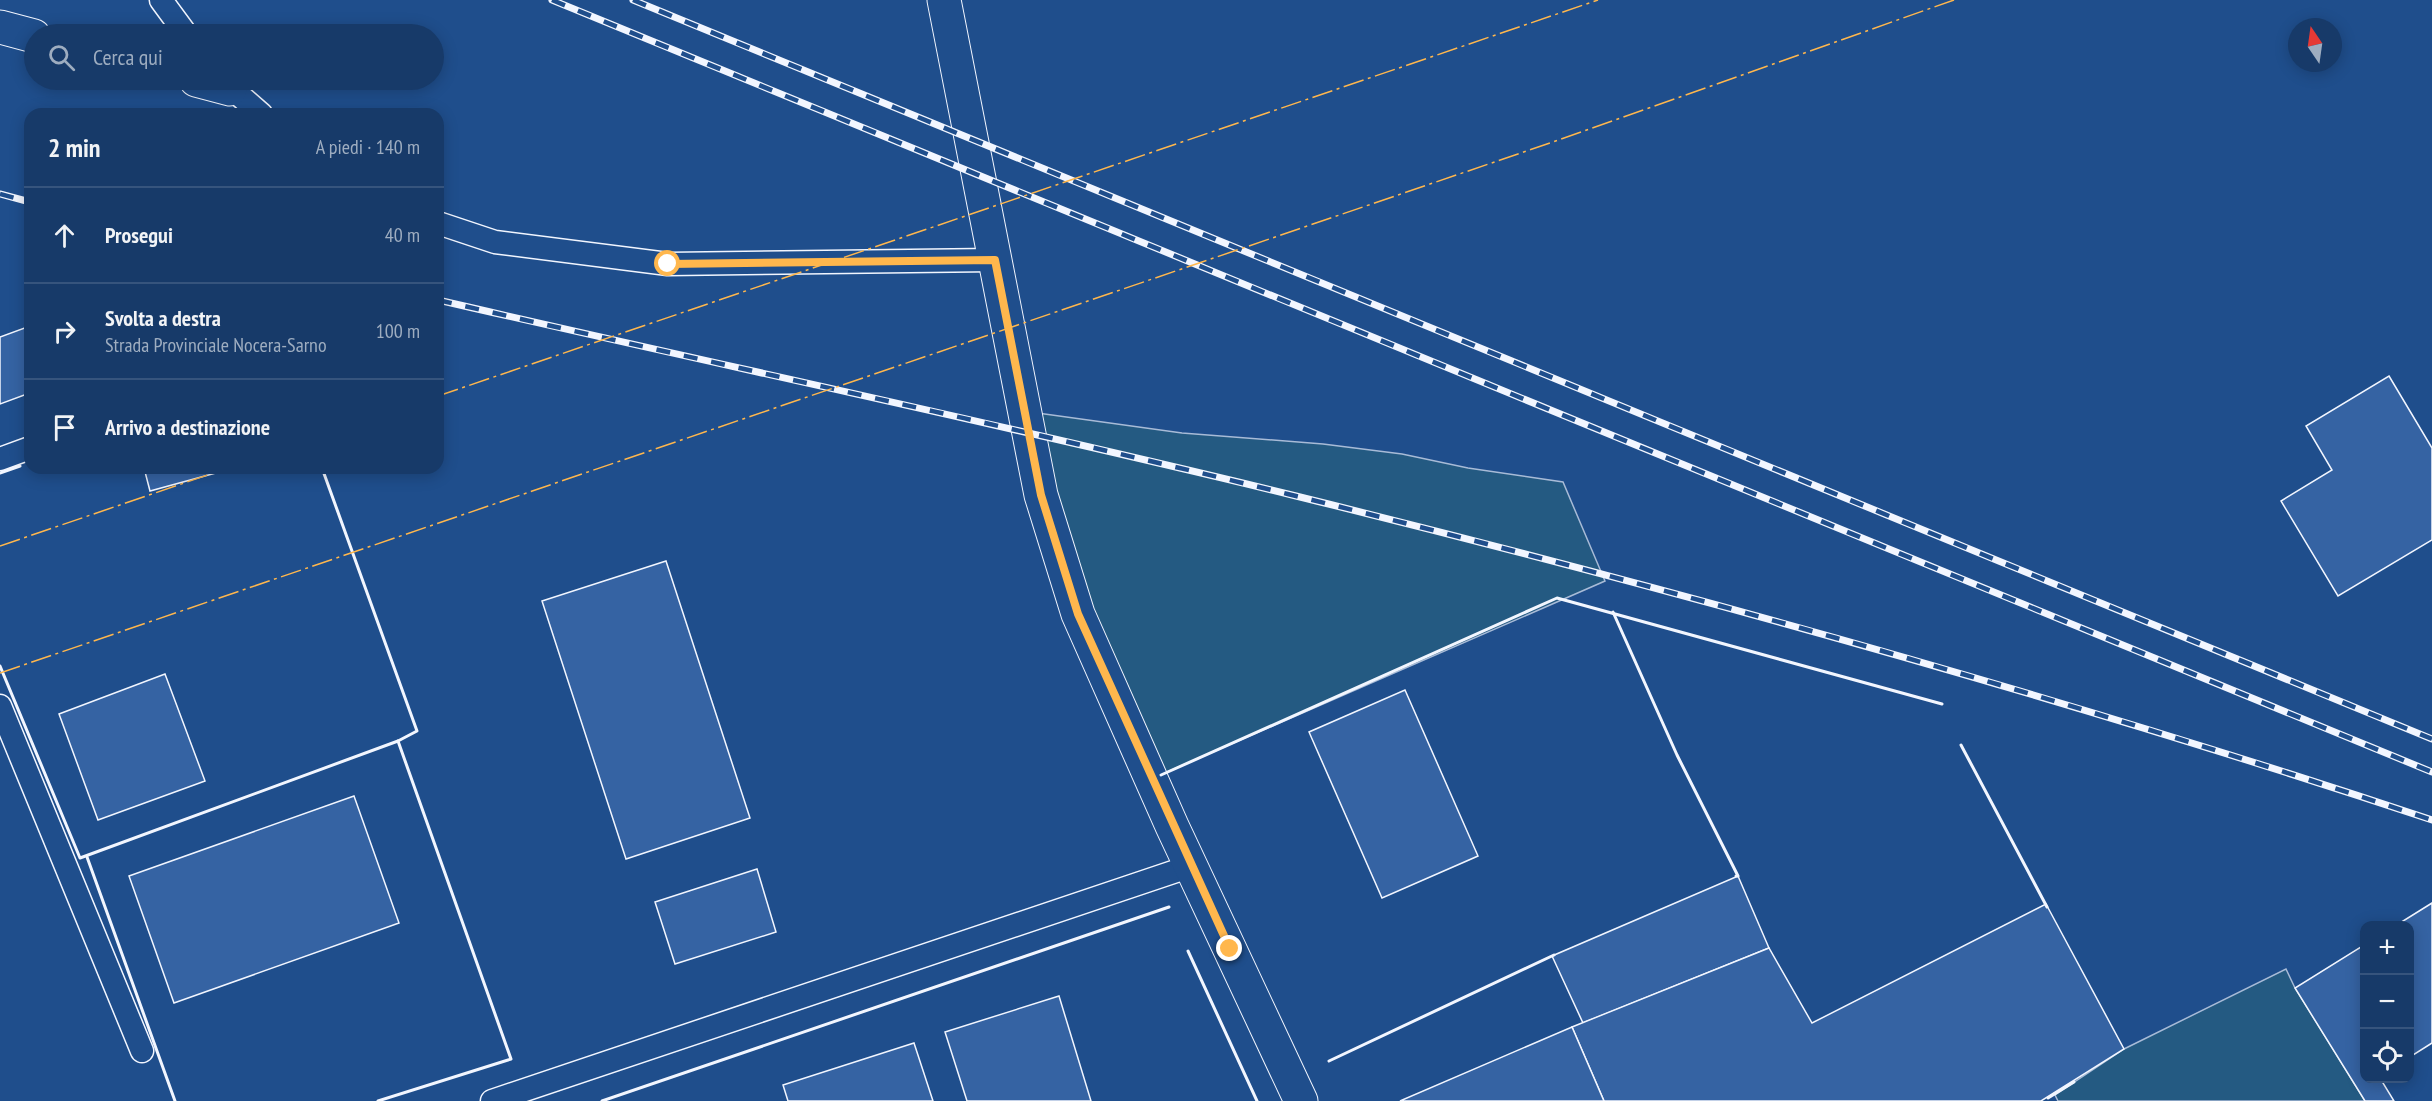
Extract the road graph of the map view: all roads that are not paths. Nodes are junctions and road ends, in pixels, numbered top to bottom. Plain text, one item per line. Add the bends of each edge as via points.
1 (161, 0) edge
2 (944, 0) edge
3 (179, 24) edge
4 (0, 27) edge
5 (24, 33) edge
6 (233, 90) edge
7 (254, 108) edge
8 (444, 225) edge
9 (995, 260) junction
10 (24, 450) edge
11 (0, 459) edge
12 (0, 706) edge
13 (1191, 866) junction
14 (142, 1051) dead end
15 (492, 1101) edge
16 (1301, 1101) edge

1 - 3 lane
2 - 9 main road
4 - 5 main road
6 - 7 lane
8 - 9 lane via 495,242 668,264
9 - 13 main road via 1041,495 1078,614
10 - 11 lane
12 - 14 lane
13 - 15 lane
13 - 16 main road

